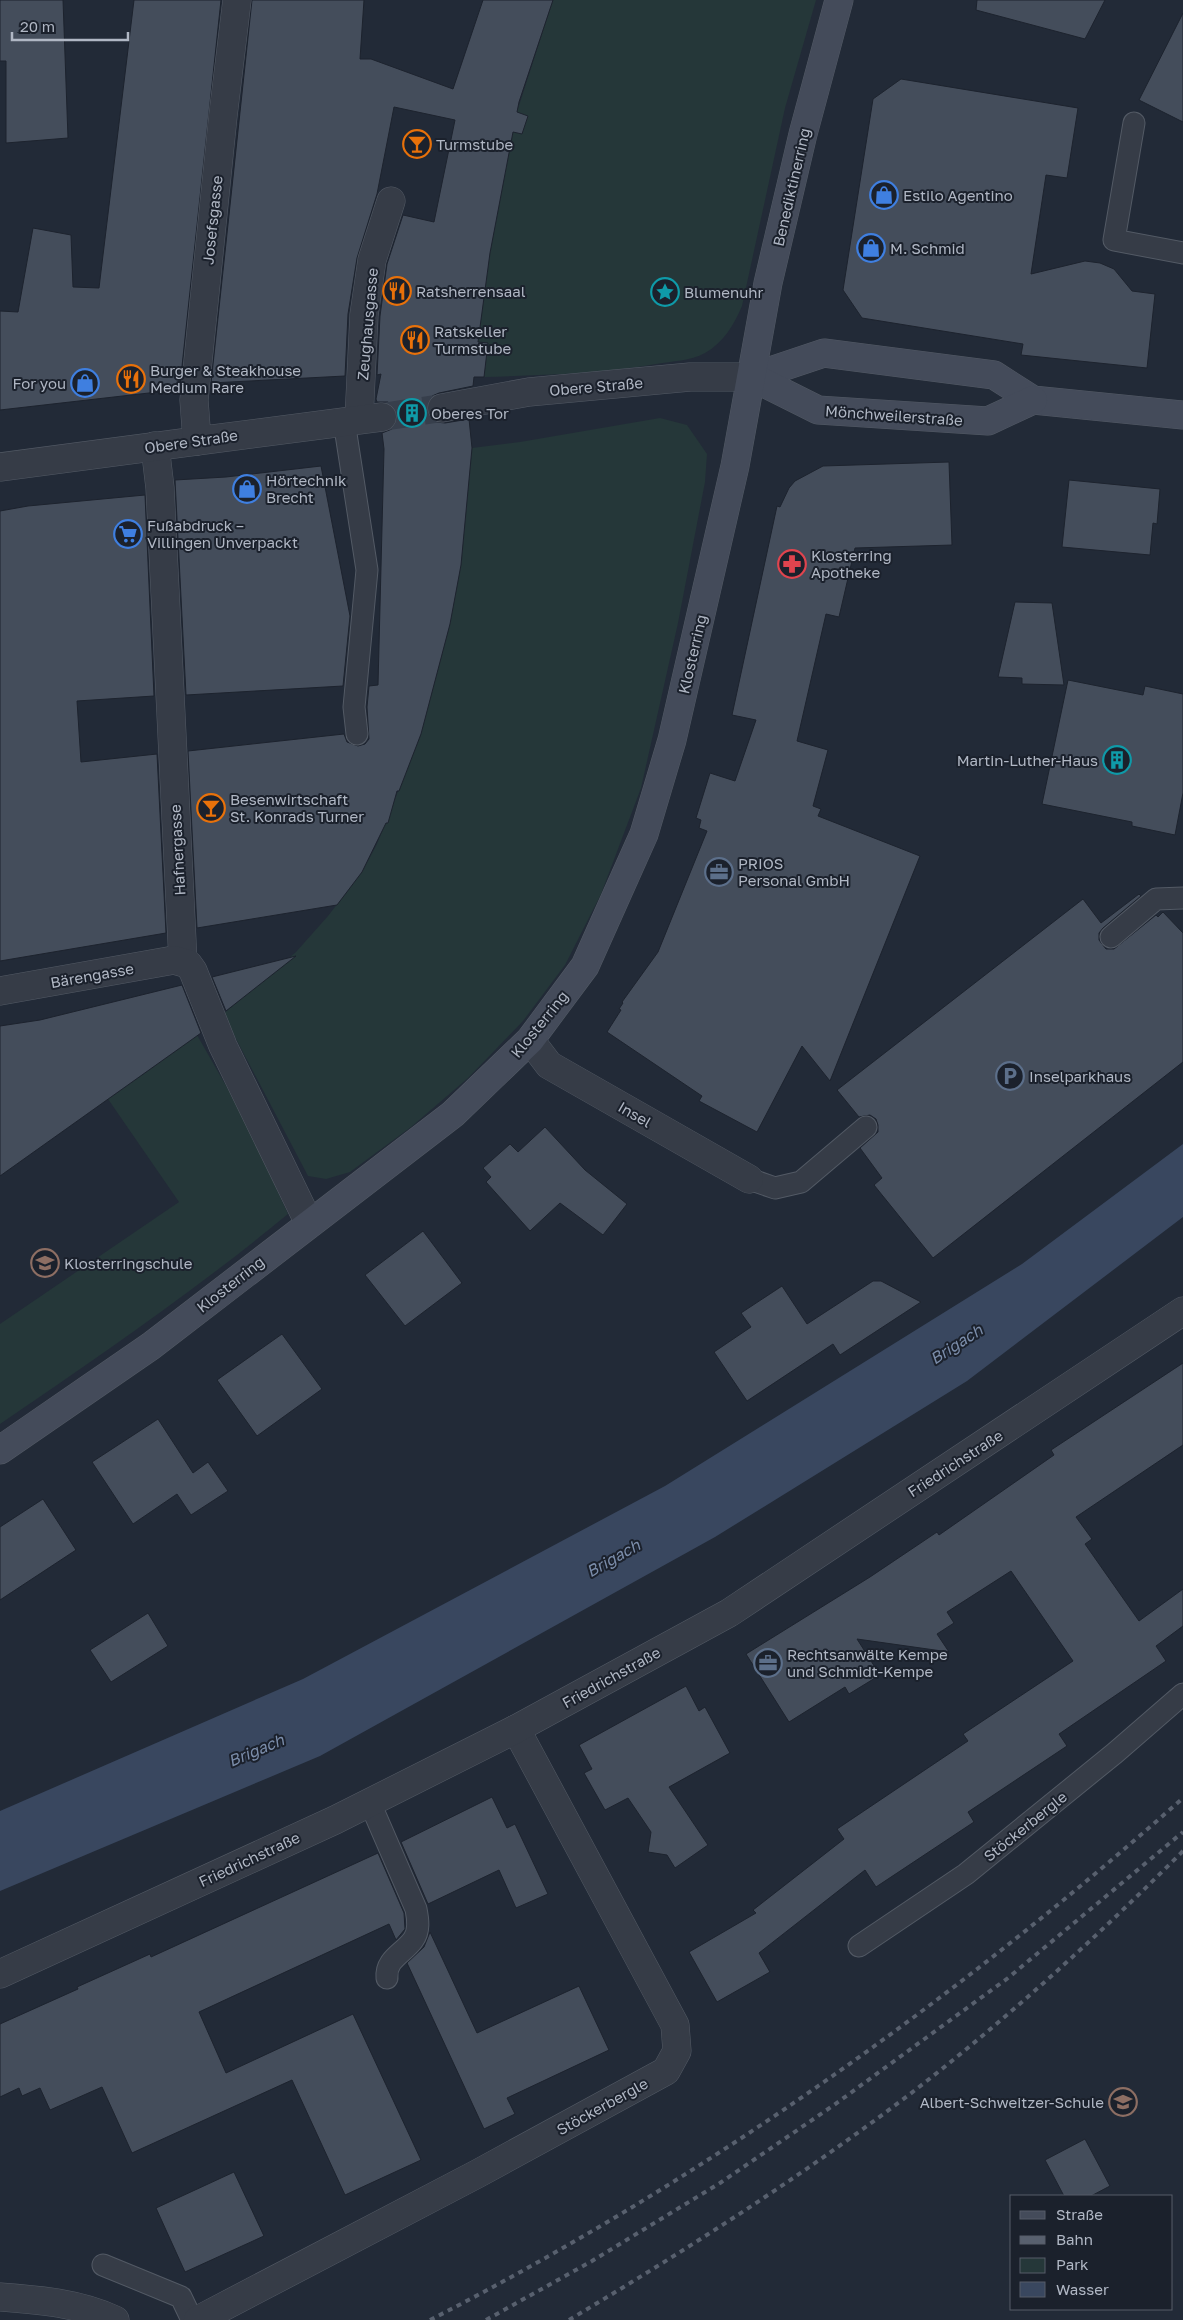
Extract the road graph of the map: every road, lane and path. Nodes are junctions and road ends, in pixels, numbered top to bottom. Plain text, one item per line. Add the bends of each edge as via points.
1 (237, 0) edge
2 (840, 0) edge
3 (1134, 123) dead end
4 (391, 201) dead end
5 (1183, 253) edge
6 (752, 377) junction
7 (1033, 400) junction
8 (442, 408) tunnel mouth
9 (1183, 415) edge
10 (362, 419) junction
11 (197, 440) junction
12 (154, 446) junction
13 (0, 467) edge
14 (357, 734) dead end
15 (1183, 898) edge
16 (1111, 937) dead end
17 (183, 962) junction
18 (0, 991) edge
19 (530, 1040) junction
20 (866, 1127) dead end
21 (749, 1178) joint
22 (310, 1223) junction
23 (1183, 1311) edge
24 (0, 1450) edge
25 (1183, 1694) edge
26 (516, 1729) junction
27 (370, 1803) junction
28 (859, 1946) dead end
29 (0, 1974) edge
30 (387, 1978) dead end
31 (103, 2265) dead end
32 (0, 2297) edge
33 (115, 2320) edge
34 (192, 2320) edge
35 (198, 2320) edge

1 - 11 street, Josefsgasse via 194,400
2 - 6 main road, Benediktinerring via 803,134
3 - 5 lane via 1114,240
4 - 10 street, Zeughausgasse via 372,260 365,306
6 - 7 main road via 824,353 994,375
6 - 7 main road, Mönchweilerstraße via 818,410 988,421
6 - 8 street, Obere Straße via 690,377 529,392
6 - 19 main road, Klosterring via 733,475 672,740 644,834 585,966
7 - 9 main road
10 - 11 street, Obere Straße
10 - 14 lane via 367,570 354,707
11 - 12 street, Obere Straße
12 - 13 street, Obere Straße
12 - 17 street, Hafnergasse via 160,488
15 - 16 lane via 1156,899
17 - 18 street, Bärengasse via 174,960
17 - 22 street via 193,972 223,1046
19 - 21 street, Insel via 549,1065
19 - 22 main road, Klosterring via 453,1114
20 - 21 lane via 801,1182 775,1188
22 - 24 main road, Klosterring via 151,1346
23 - 26 street, Friedrichstraße via 729,1613
25 - 28 lane, Stöckerbergle via 966,1874
26 - 27 street, Friedrichstraße
26 - 35 street, Stöckerbergle via 675,2025 677,2052 666,2071
27 - 29 street, Friedrichstraße
27 - 30 lane via 416,1909 419,1924 414,1939 391,1961
31 - 34 lane via 181,2297
32 - 33 street via 50,2300

